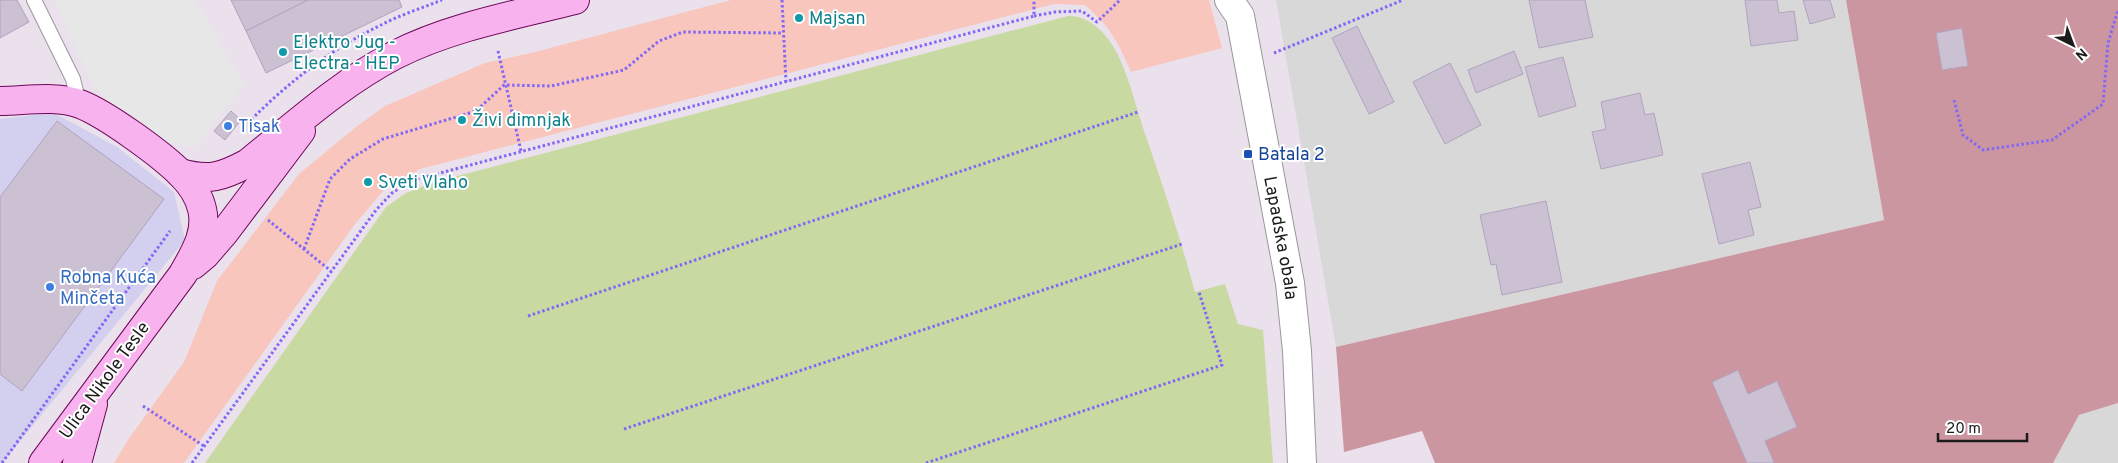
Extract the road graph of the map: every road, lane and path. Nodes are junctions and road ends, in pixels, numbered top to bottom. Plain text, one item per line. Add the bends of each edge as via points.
1 (34, 0) edge
2 (575, 0) edge
3 (782, 0) edge
4 (1034, 0) edge
5 (1120, 0) edge
6 (1403, 0) edge
7 (1238, 5) edge
8 (2118, 10) edge
9 (1034, 16) junction
10 (783, 33) junction
11 (498, 52) dead end
12 (1248, 63) junction
13 (786, 82) junction
14 (504, 85) junction
15 (1954, 100) dead end
16 (0, 101) edge
17 (79, 104) junction
18 (319, 106) junction
19 (1138, 112) dead end
20 (521, 151) junction
21 (180, 173) junction
22 (202, 210) junction
23 (1182, 244) dead end
24 (304, 249) dead end
25 (183, 274) junction
26 (1199, 292) dead end
27 (528, 316) dead end
28 (97, 388) junction
29 (143, 406) dead end
30 (624, 428) dead end
31 (204, 446) junction
32 (47, 459) edge
33 (2, 463) edge
34 (77, 463) edge
35 (192, 463) edge
36 (926, 463) edge
37 (1302, 463) edge

1 - 17 lane via 72,79
2 - 18 main road, Ulica Nikole Tesle via 439,36 360,75
3 - 10 path
4 - 9 path
5 - 9 path via 1097,22 1082,11
6 - 12 path
7 - 12 street, Lapadska obala
8 - 15 path via 2108,44 2103,104 2052,140 1983,150 1963,135
9 - 13 path
10 - 13 path
10 - 14 path via 684,32 659,41 624,70 551,86
11 - 14 path
12 - 37 street, Lapadska obala via 1290,283 1297,350
13 - 20 path
14 - 20 path
14 - 24 path via 476,111 383,139 350,160 330,179
16 - 17 main road via 51,100
17 - 21 main road via 155,152
18 - 21 main road, Ulica Nikole Tesle via 248,163 230,173 210,178
18 - 25 main road, Ulica Nikole Tesle via 224,233
19 - 27 path
20 - 31 path via 410,181 392,193
21 - 22 main road, Ulica Nikole Tesle via 194,190
22 - 25 main road, Ulica Nikole Tesle via 203,228
22 - 33 path via 176,224
23 - 30 path
25 - 28 main road, Ulica Nikole Tesle
26 - 36 path via 1222,364
28 - 32 main road, Ulica Nikole Tesle
28 - 34 main road
29 - 31 path
31 - 35 path

